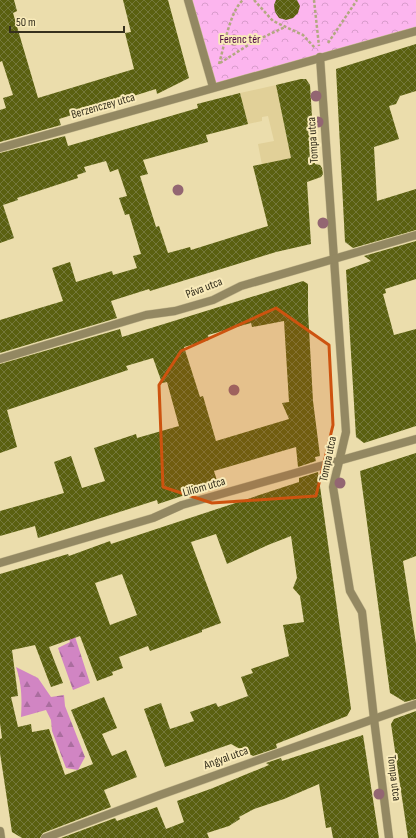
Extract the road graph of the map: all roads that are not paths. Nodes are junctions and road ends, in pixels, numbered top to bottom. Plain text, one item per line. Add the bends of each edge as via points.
1 (188, 0) edge
2 (416, 31) edge
3 (320, 57) junction
4 (213, 87) junction
5 (0, 148) edge
6 (416, 234) edge
7 (333, 258) junction
8 (0, 359) edge
9 (416, 439) edge
10 (339, 461) junction
11 (0, 563) edge
12 (416, 704) edge
13 (374, 719) junction
14 (0, 831) edge
15 (1, 838) edge
16 (45, 838) edge
17 (389, 838) edge

1 - 4 street
2 - 3 street
3 - 4 street
3 - 7 street, Tompa utca
4 - 5 street, Berzenczey utca
6 - 7 street, Páva utca
7 - 8 street, Páva utca via 241,286 213,300 175,311 146,315
7 - 10 street, Tompa utca via 346,432
9 - 10 street, Liliom utca
10 - 11 street, Liliom utca via 182,506 154,518
10 - 13 street, Tompa utca via 333,487 350,590 362,612
12 - 13 street, Angyal utca
13 - 16 street, Angyal utca
13 - 17 street, Tompa utca
14 - 15 street

